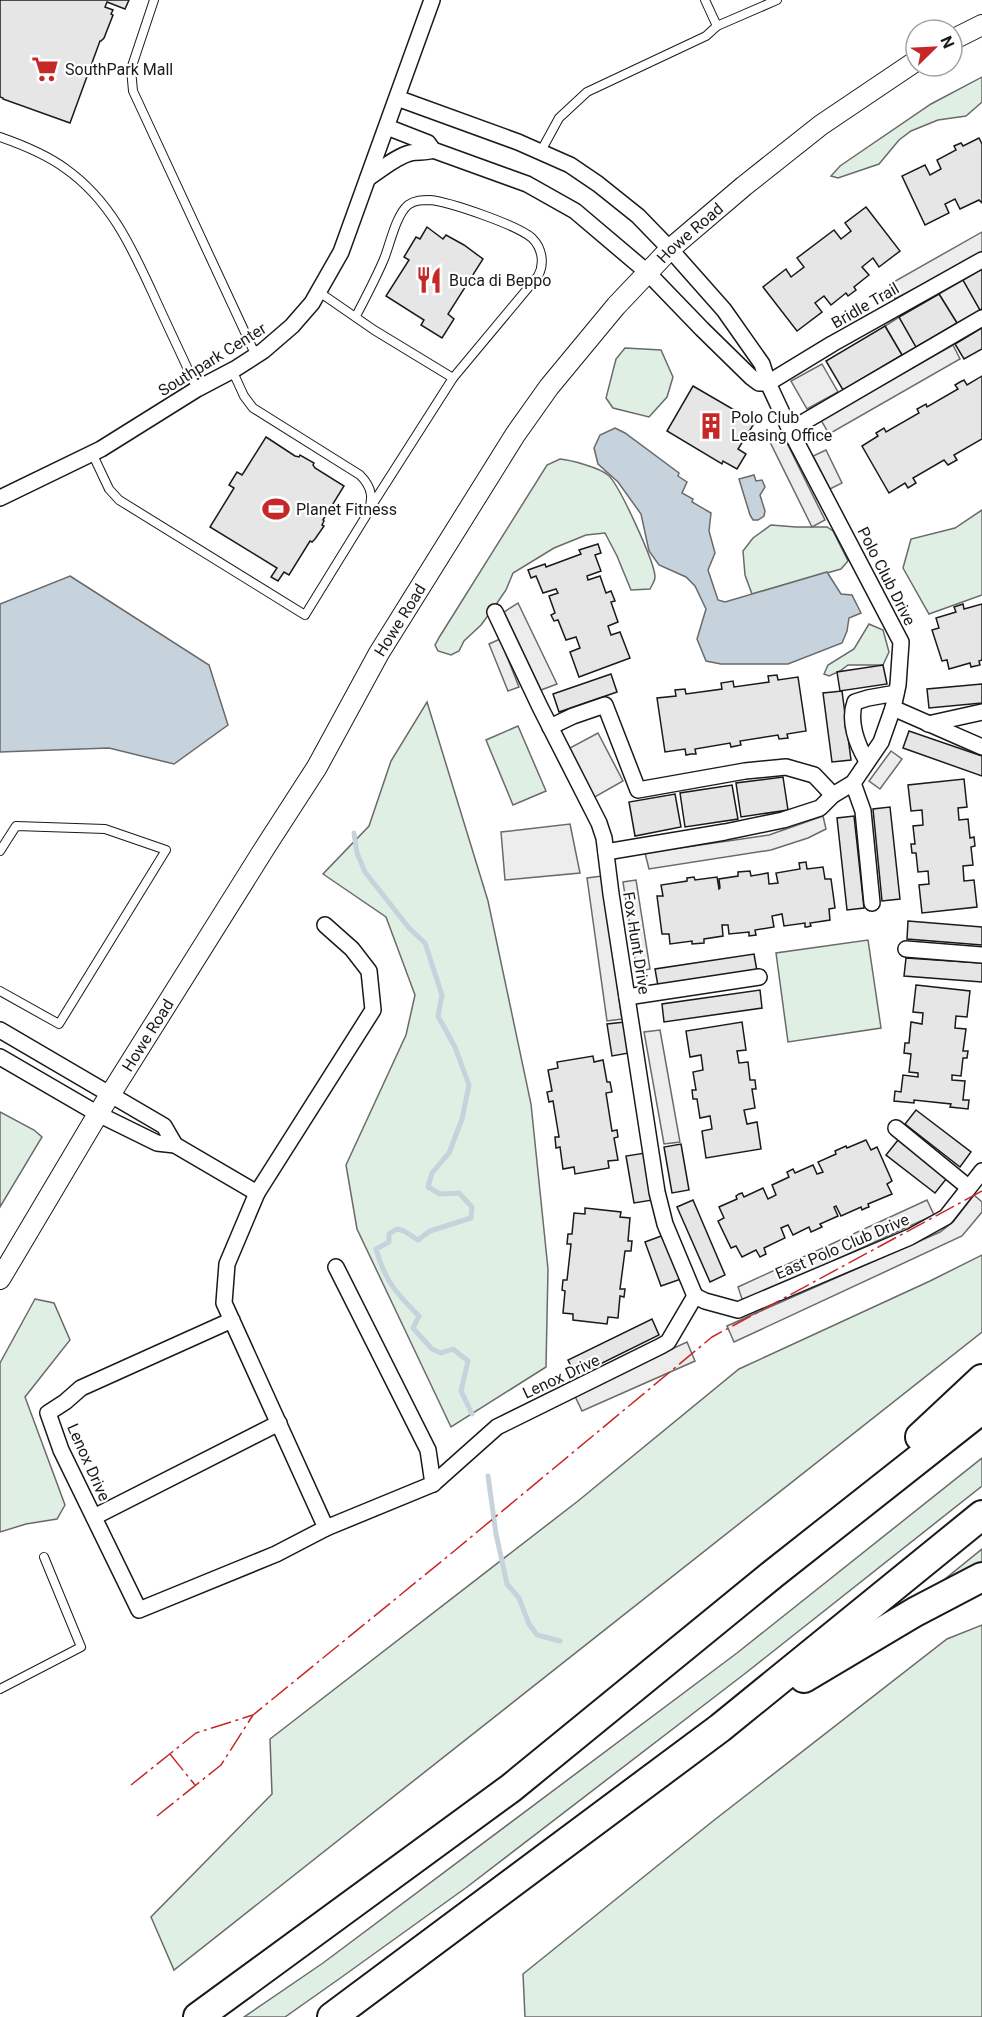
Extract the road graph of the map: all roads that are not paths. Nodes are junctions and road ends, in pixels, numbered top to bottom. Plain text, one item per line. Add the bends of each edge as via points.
1 (154, 0) edge
2 (432, 0) edge
3 (705, 0) edge
4 (777, 0) edge
5 (982, 25) edge
6 (717, 27) junction
7 (964, 34) edge
8 (904, 69) edge
9 (397, 98) junction
10 (387, 127) junction
11 (0, 137) edge
12 (433, 150) junction
13 (541, 151) junction
14 (368, 178) junction
15 (670, 249) junction
16 (982, 260) edge
17 (647, 272) junction
18 (319, 292) junction
19 (356, 316) junction
20 (982, 318) edge
21 (256, 356) junction
22 (232, 370) junction
23 (453, 378) junction
24 (768, 383) junction
25 (197, 389) junction
26 (790, 430) junction
27 (92, 453) junction
28 (0, 498) edge
29 (368, 511) junction
30 (495, 612) dead end
31 (894, 701) junction
32 (982, 712) edge
33 (928, 724) junction
34 (550, 727) junction
35 (982, 747) edge
36 (867, 761) junction
37 (853, 783) junction
38 (833, 795) junction
39 (0, 851) edge
40 (606, 852) junction
41 (872, 903) dead end
42 (325, 925) dead end
43 (906, 950) dead end
44 (982, 955) edge
45 (759, 977) dead end
46 (0, 991) edge
47 (627, 997) junction
48 (0, 1030) edge
49 (0, 1057) edge
50 (110, 1096) junction
51 (98, 1114) junction
52 (896, 1128) dead end
53 (175, 1144) junction
54 (982, 1171) edge
55 (968, 1187) junction
56 (257, 1193) junction
57 (336, 1268) dead end
58 (0, 1279) edge
59 (695, 1296) junction
60 (232, 1320) junction
61 (982, 1379) edge
62 (982, 1409) edge
63 (279, 1423) junction
64 (433, 1484) junction
65 (982, 1515) edge
66 (94, 1517) junction
67 (326, 1528) junction
68 (44, 1557) dead end
69 (773, 1574) junction
70 (982, 1577) edge
71 (0, 1689) edge
72 (720, 1728) junction
73 (198, 2017) edge
74 (332, 2017) edge

1 - 21 lane via 131,69 133,91
2 - 9 street, Southpark Center
3 - 6 lane
4 - 6 lane
5 - 7 street
6 - 13 lane via 706,36 587,92 559,118
8 - 15 street, Howe Road via 813,131
9 - 10 street, Southpark Center
9 - 13 street
10 - 12 street via 428,143
10 - 14 street, Southpark Center
11 - 25 lane via 66,168 104,204 138,261
12 - 14 street via 400,157
12 - 17 street via 552,196 582,216
13 - 15 street via 608,191
14 - 18 street, Southpark Center via 341,252
15 - 17 street, Howe Road
15 - 24 street, Polo Club Drive via 724,310 762,363
16 - 24 street, Bridle Trail
17 - 24 street via 742,369 759,383
17 - 50 street, Howe Road via 556,378 515,435 379,653 317,767
18 - 19 lane
18 - 21 street, Southpark Center via 292,326
19 - 23 lane
19 - 23 lane via 375,281 401,213 411,203 447,203 525,233 540,251 540,272
20 - 26 street
21 - 22 street, Southpark Center
22 - 25 street, Southpark Center
22 - 29 lane via 254,408 366,481 372,498
23 - 29 lane
24 - 26 street, Polo Club Drive
25 - 27 street, Southpark Center
26 - 31 street, Polo Club Drive via 901,642
27 - 28 street, Southpark Center
27 - 29 lane via 109,489 120,500 305,615
30 - 34 street, Fox Hunt Drive
31 - 33 street
31 - 36 street, Polo Club Drive via 881,742
31 - 36 street via 868,698 853,706 858,746
32 - 33 street
33 - 35 street
34 - 38 street via 604,705 638,790 786,767 814,775
34 - 40 street, Fox Hunt Drive via 600,823
36 - 37 street, Polo Club Drive
37 - 38 street, Polo Club Drive
37 - 41 street via 863,811
38 - 40 street, Polo Club Drive via 820,808 783,820
39 - 46 lane via 16,826 105,830 166,850 59,1024
40 - 47 street, Fox Hunt Drive
42 - 56 street via 369,971 373,1010
43 - 44 street
45 - 47 street
47 - 59 street, Fox Hunt Drive via 657,1192 665,1224
48 - 50 street
49 - 51 street
50 - 51 street, Howe Road
50 - 53 street via 164,1126
51 - 53 street via 157,1143
51 - 58 street, Howe Road
52 - 55 street
53 - 56 street
54 - 55 street, East Polo Club Drive
55 - 59 street, East Polo Club Drive via 946,1217 910,1237 742,1308 732,1310
56 - 60 street via 227,1264 224,1303
57 - 64 street via 428,1450
59 - 64 street, Lenox Drive via 668,1342 497,1427
60 - 63 street
60 - 66 street, Lenox Drive via 81,1388 48,1413 61,1450
61 - 69 highway
62 - 69 highway
63 - 66 street, Lenox Drive
63 - 67 street
64 - 67 street, Lenox Drive
65 - 72 highway
66 - 67 street, Lenox Drive via 140,1610 276,1554
68 - 71 lane via 81,1647
69 - 73 highway via 511,1788
70 - 72 highway via 915,1612
72 - 74 highway

